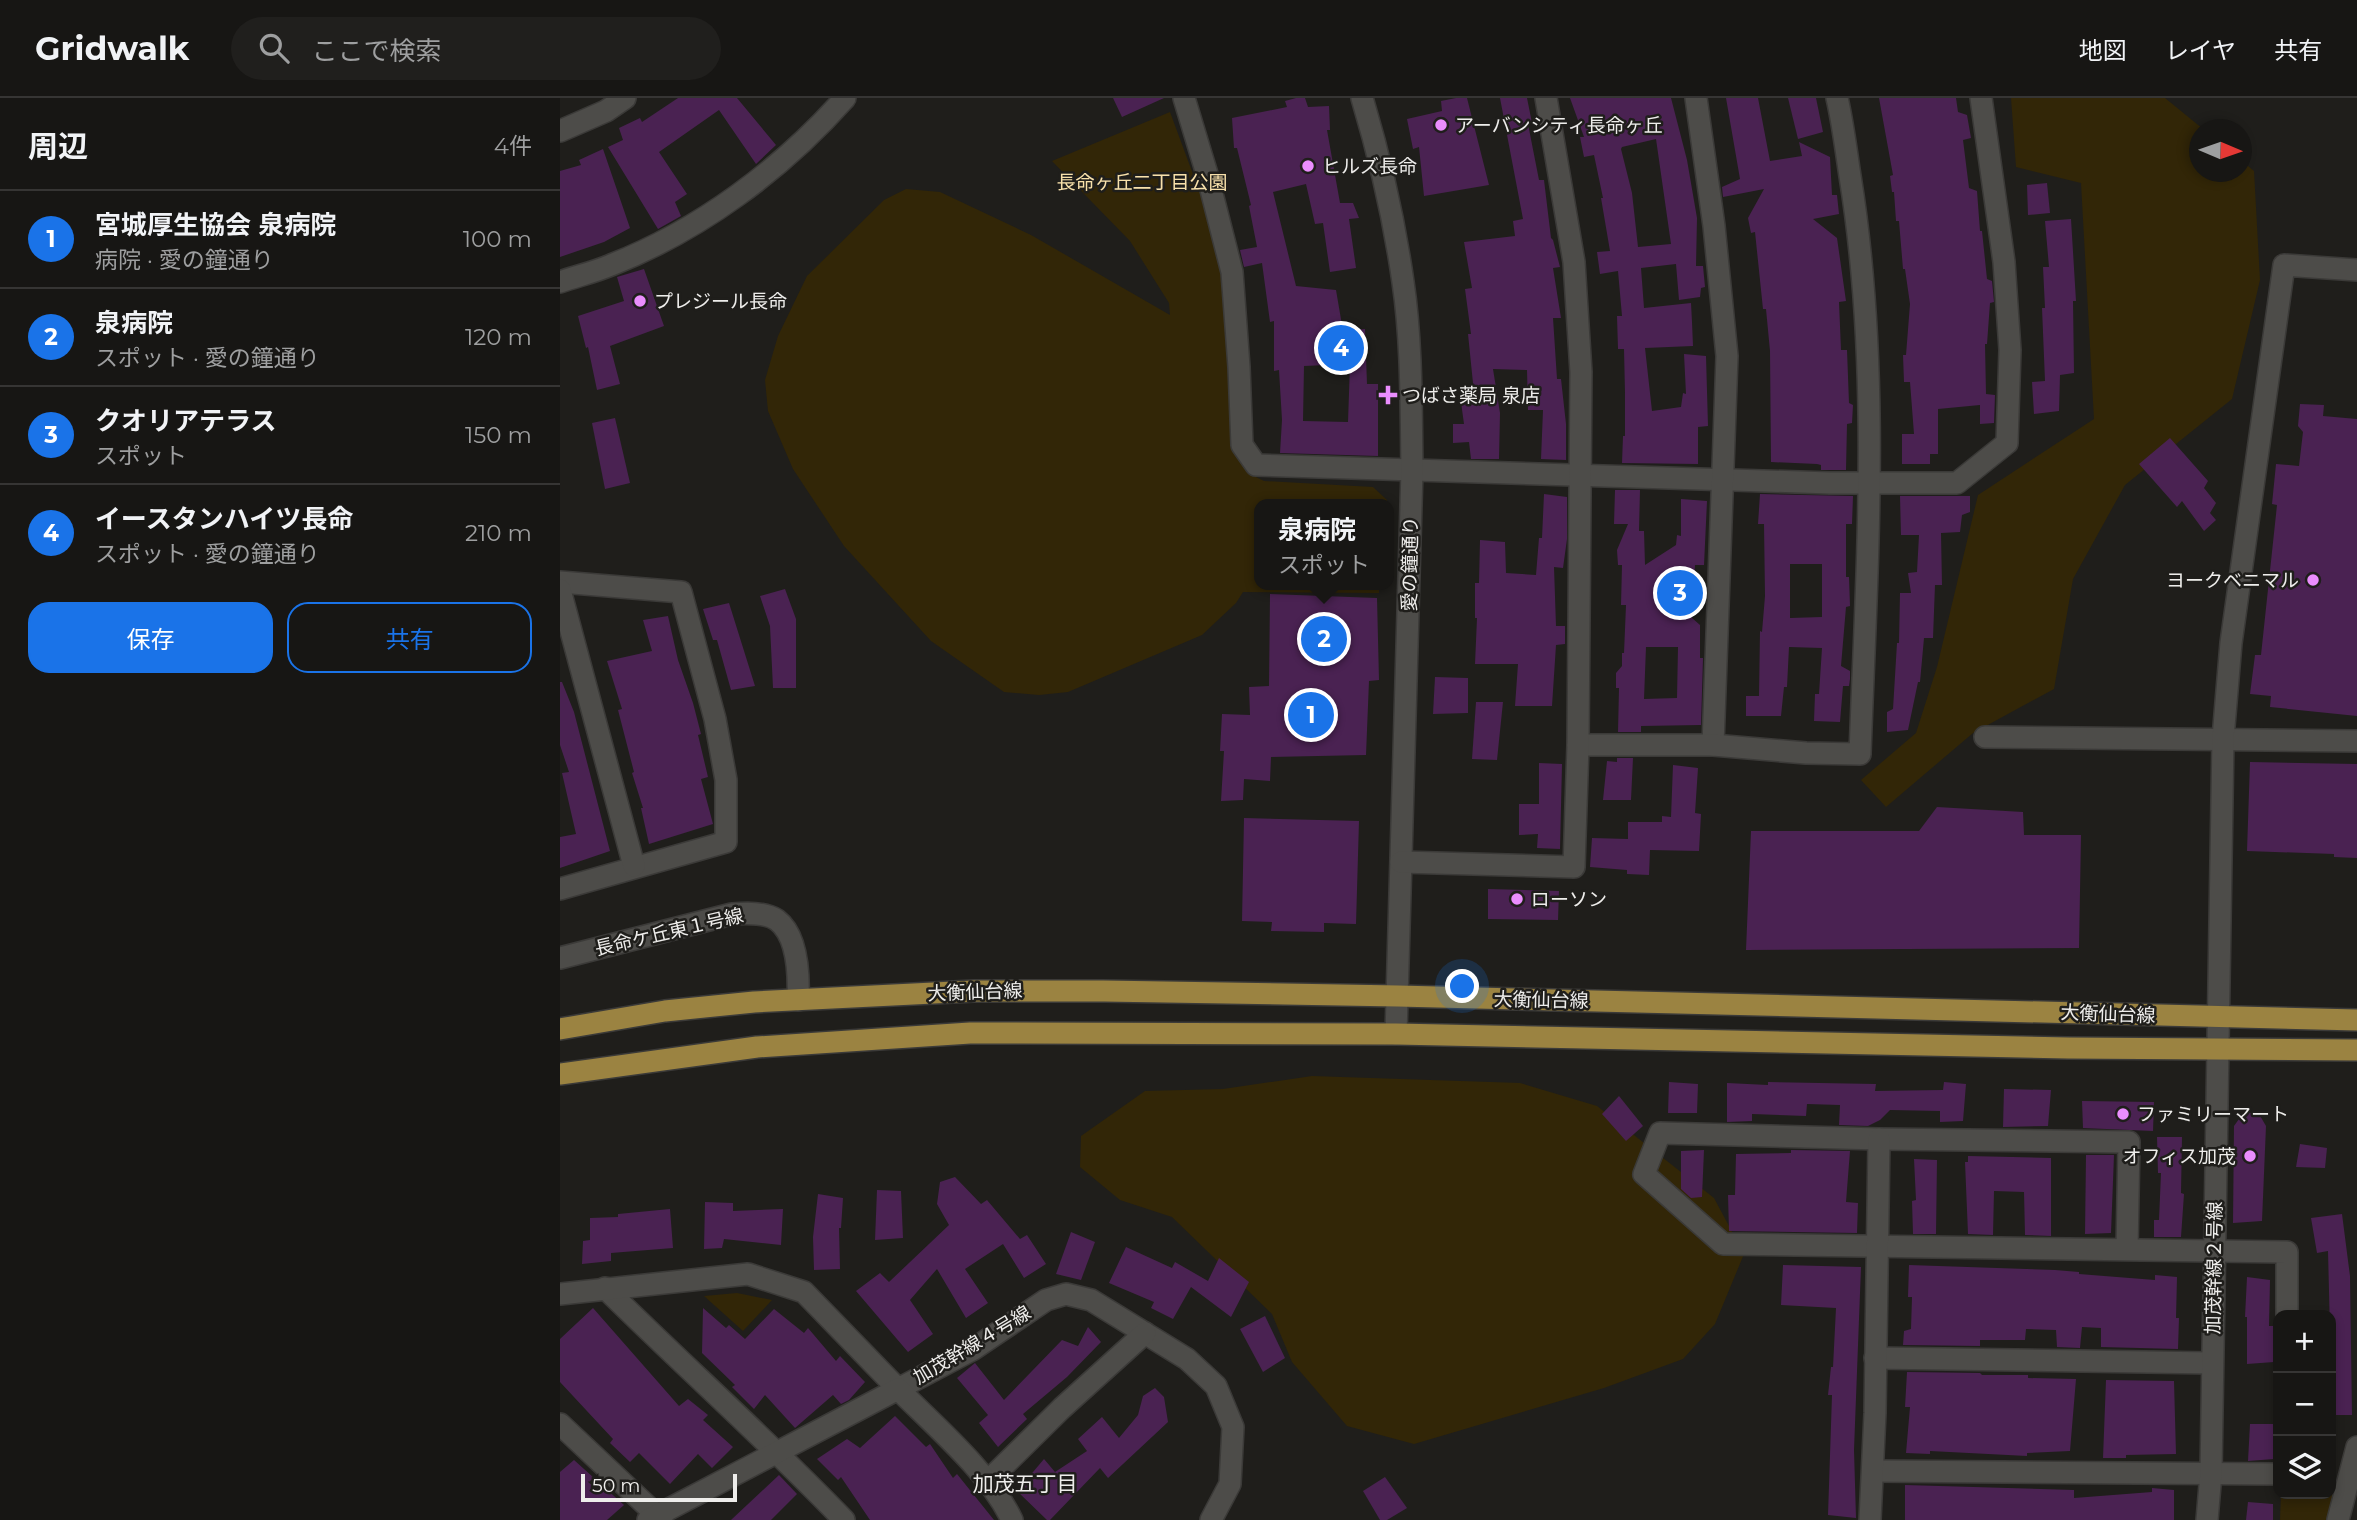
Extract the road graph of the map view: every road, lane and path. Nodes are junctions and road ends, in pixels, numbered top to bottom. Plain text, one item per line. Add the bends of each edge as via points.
1 (625, 98) edge
2 (845, 98) edge
3 (1184, 98) edge
4 (1362, 98) edge
5 (1546, 98) edge
6 (1696, 98) edge
7 (1837, 98) edge
8 (1981, 98) edge
9 (560, 131) edge
10 (2357, 270) edge
11 (560, 282) edge
12 (1412, 470) junction
13 (1581, 474) junction
14 (1723, 479) junction
15 (1870, 483) junction
16 (560, 582) edge
17 (560, 590) edge
18 (1985, 737) dead end
19 (2223, 738) junction
20 (2357, 741) edge
21 (1578, 745) junction
22 (1713, 745) junction
23 (1401, 862) junction
24 (634, 866) junction
25 (560, 889) edge
26 (560, 958) edge
27 (1398, 996) junction
28 (798, 1000) junction
29 (2218, 1017) junction
30 (2357, 1020) edge
31 (560, 1029) edge
32 (1396, 1034) junction
33 (2217, 1048) junction
34 (2357, 1050) edge
35 (560, 1074) edge
36 (1879, 1139) junction
37 (1877, 1247) junction
38 (2127, 1250) junction
39 (2213, 1252) junction
40 (605, 1288) junction
41 (560, 1294) edge
42 (2287, 1310) edge
43 (1145, 1333) junction
44 (1875, 1358) junction
45 (2212, 1363) junction
46 (898, 1389) junction
47 (560, 1424) edge
48 (2357, 1447) edge
49 (778, 1452) junction
50 (1872, 1471) junction
51 (2211, 1473) junction
52 (2273, 1474) edge
53 (986, 1482) junction
54 (656, 1519) edge
55 (844, 1520) edge
56 (1012, 1520) edge
57 (1211, 1520) edge
58 (1870, 1520) edge
59 (2207, 1520) edge
60 (2338, 1520) edge

1 - 9 street
2 - 11 street via 781,160 732,199 671,237 610,266
3 - 12 street via 1231,272 1242,445 1256,465
4 - 12 street, 愛の鐘通り via 1382,163 1404,284
5 - 13 street via 1574,262
6 - 14 street via 1727,356
7 - 15 street via 1860,236
8 - 15 street via 2004,262 2010,350 2007,443 1957,483
10 - 19 street, 加茂幹線２号線 via 2284,265 2231,643
12 - 13 street
12 - 23 street, 愛の鐘通り
13 - 14 street
13 - 21 street
14 - 15 street
14 - 22 street
15 - 22 street via 1860,754
16 - 24 street via 681,592 715,719 726,780 726,842
17 - 24 street
18 - 19 street
19 - 20 street
19 - 29 street, 加茂幹線２号線
21 - 22 street
21 - 23 street via 1574,867
23 - 27 street, 愛の鐘通り
24 - 25 street
26 - 28 street, 長命ケ丘東１号線 via 732,914 753,913 777,920 790,937 799,980
27 - 28 main road, 大衡仙台線 via 1000,991
27 - 29 main road, 大衡仙台線
27 - 32 street, 愛の鐘通り
28 - 31 main road, 大衡仙台線 via 665,1011
29 - 30 main road, 大衡仙台線
29 - 33 street, 加茂幹線２号線
32 - 33 main road, 大衡仙台線
32 - 35 main road, 大衡仙台線 via 970,1033 757,1047
33 - 34 main road, 大衡仙台線
33 - 39 street, 加茂幹線２号線
36 - 37 street
36 - 37 street via 1660,1133 1644,1174 1723,1244
36 - 38 street via 2129,1142
37 - 38 street
37 - 44 street
38 - 39 street
39 - 42 street via 2287,1252
39 - 45 street, 加茂幹線２号線
40 - 41 street, 加茂幹線４号線
40 - 46 street, 加茂幹線４号線 via 748,1274 804,1292
40 - 49 street
43 - 46 street, 加茂幹線４号線 via 1091,1300 1066,1294 1046,1300 972,1350
43 - 53 street
43 - 57 street, 加茂幹線４号線 via 1187,1359 1216,1386 1233,1427 1230,1484
44 - 45 street
44 - 50 street
45 - 51 street, 加茂幹線２号線
46 - 49 street
46 - 53 street
47 - 54 street
48 - 60 street
49 - 54 street
49 - 55 street
50 - 51 street
50 - 58 street
51 - 52 street
51 - 59 street, 加茂幹線２号線
53 - 56 street via 1003,1500

